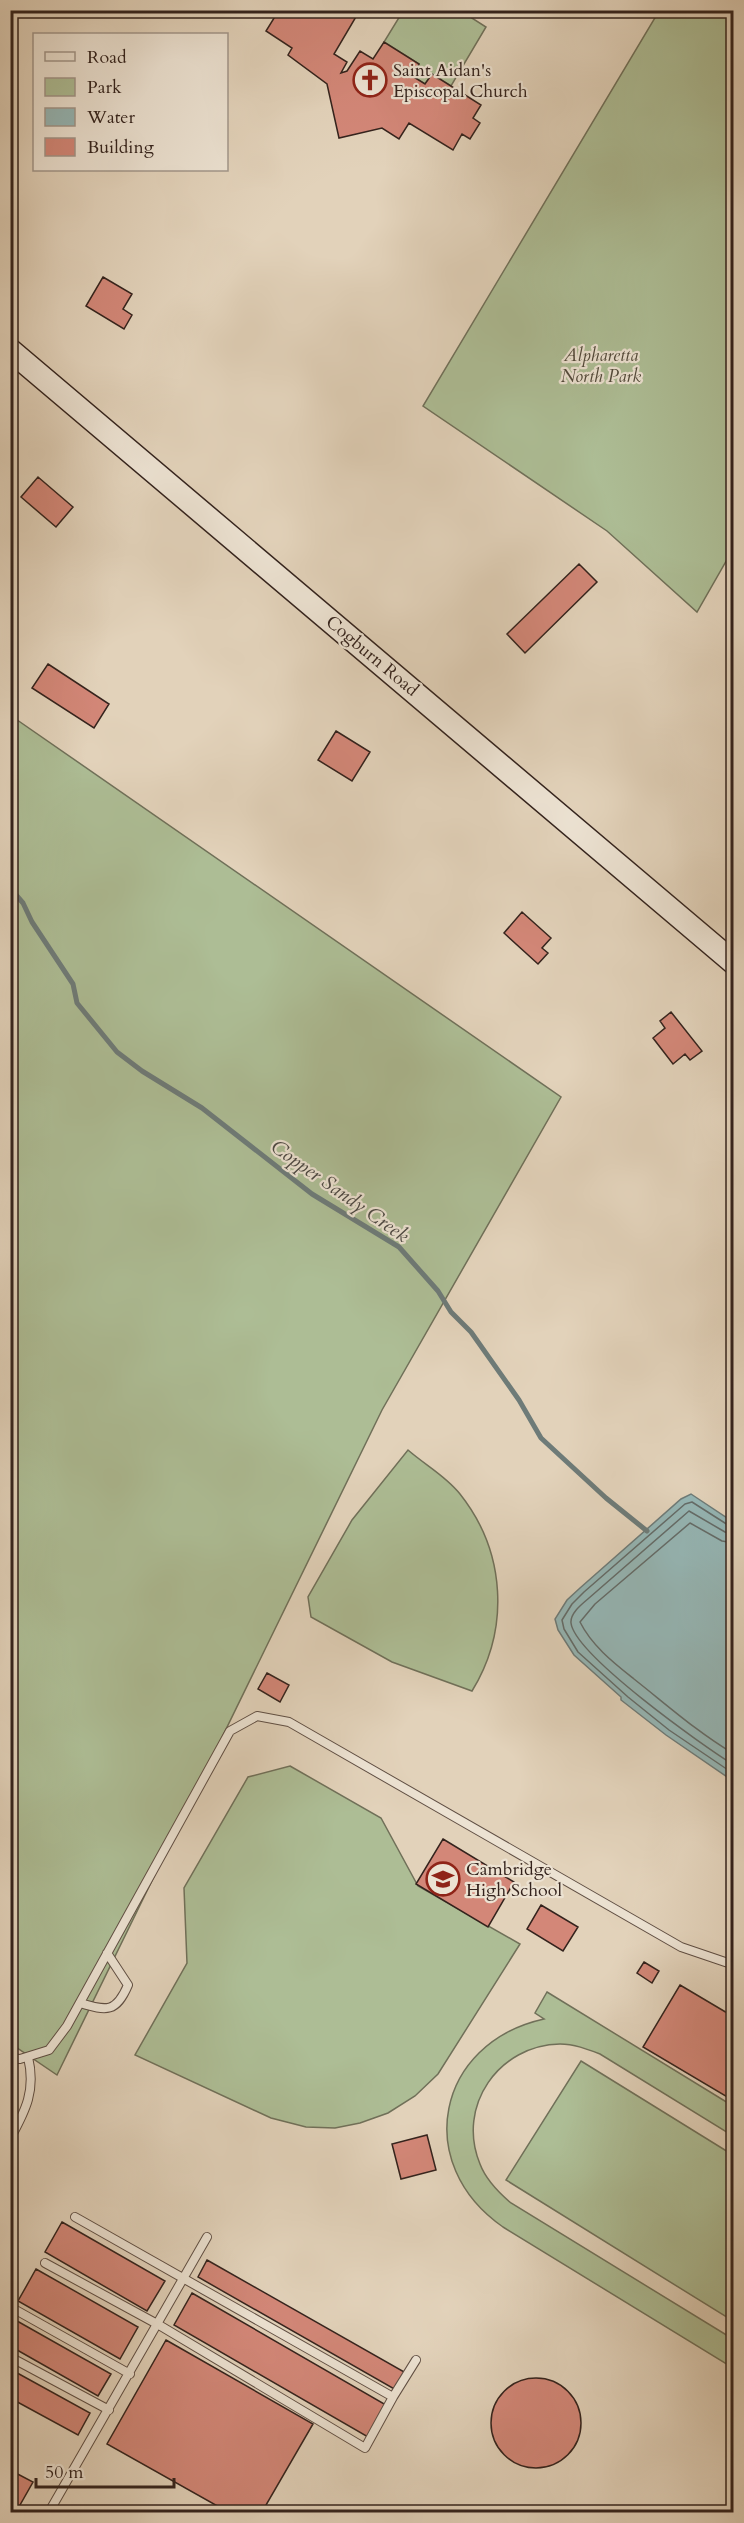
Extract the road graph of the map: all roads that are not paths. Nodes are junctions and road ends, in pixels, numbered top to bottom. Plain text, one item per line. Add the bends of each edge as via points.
1 (10, 350) edge
2 (734, 963) edge
3 (107, 1953) junction
4 (734, 1965) edge
5 (80, 2003) junction
6 (28, 2057) junction
7 (10, 2058) edge
8 (10, 2139) edge
9 (75, 2217) dead end
10 (207, 2237) dead end
11 (45, 2263) dead end
12 (184, 2280) junction
13 (14, 2309) dead end
14 (159, 2325) junction
15 (10, 2357) edge
16 (416, 2360) dead end
17 (130, 2374) junction
18 (393, 2397) junction
19 (109, 2410) junction
20 (49, 2512) edge

1 - 2 street, Cogburn Road
3 - 4 lane via 230,1731 257,1716 289,1722 681,1947
3 - 5 lane
3 - 5 lane via 129,1985 120,2003 98,2009
5 - 6 lane via 49,2050
6 - 7 lane
6 - 8 lane via 30,2102
9 - 12 lane
10 - 12 lane
11 - 14 lane
12 - 14 lane
12 - 18 lane
13 - 17 lane
14 - 17 lane
14 - 18 lane via 365,2448
15 - 19 lane
16 - 18 lane
17 - 19 lane
19 - 20 lane

